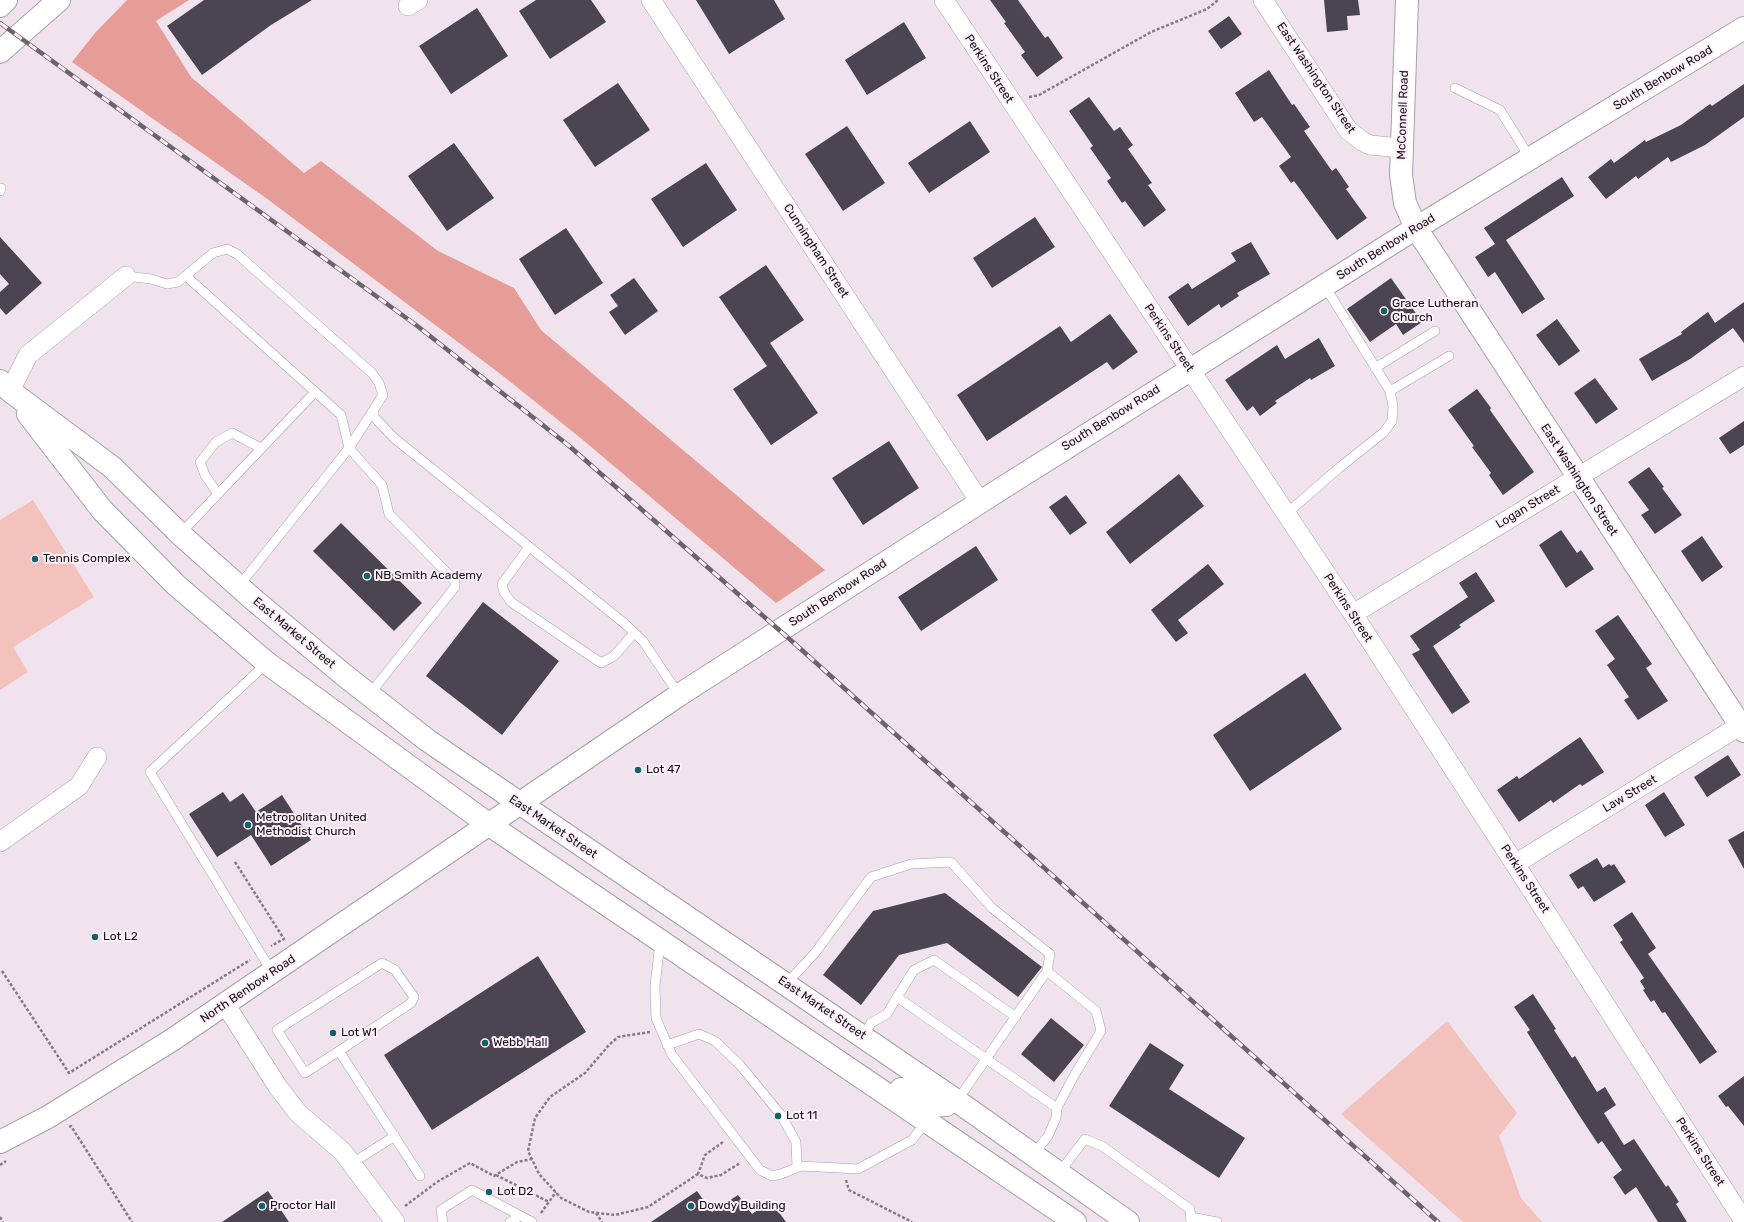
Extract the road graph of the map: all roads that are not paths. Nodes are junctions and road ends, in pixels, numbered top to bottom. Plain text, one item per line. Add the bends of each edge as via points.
1 (6, 0) edge
2 (59, 0) edge
3 (651, 0) edge
4 (944, 0) edge
5 (1263, 0) edge
6 (1407, 0) edge
7 (0, 6) edge
8 (1744, 28) edge
9 (0, 52) edge
10 (1455, 88) dead end
11 (1401, 148) junction
12 (1530, 158) junction
13 (1416, 228) junction
14 (126, 276) joint
15 (186, 276) junction
16 (1324, 285) junction
17 (1435, 331) dead end
18 (1448, 356) dead end
19 (1375, 368) junction
20 (1190, 369) junction
21 (1744, 376) edge
22 (1390, 391) junction
23 (3, 392) edge
24 (315, 392) junction
25 (374, 409) junction
26 (261, 448) junction
27 (349, 448) junction
28 (1578, 477) junction
29 (218, 494) junction
30 (980, 502) junction
31 (1286, 514) junction
32 (180, 534) junction
33 (529, 547) junction
34 (239, 586) junction
35 (1352, 614) junction
36 (634, 633) junction
37 (267, 663) junction
38 (679, 695) junction
39 (369, 696) junction
40 (1743, 726) edge
41 (97, 757) dead end
42 (518, 804) junction
43 (488, 824) junction
44 (0, 842) edge
45 (1515, 864) junction
46 (660, 941) junction
47 (1047, 971) junction
48 (272, 972) junction
49 (786, 984) junction
50 (897, 997) junction
51 (225, 1004) junction
52 (1016, 1017) junction
53 (863, 1037) junction
54 (667, 1045) junction
55 (821, 1050) junction
56 (339, 1051) junction
57 (986, 1059) junction
58 (955, 1099) junction
59 (1057, 1108) junction
60 (927, 1121) junction
61 (395, 1136) junction
62 (6, 1150) edge
63 (1033, 1155) junction
64 (352, 1163) junction
65 (797, 1167) junction
66 (1059, 1173) junction
67 (420, 1176) dead end
68 (520, 1216) junction
69 (1191, 1219) edge
70 (394, 1220) edge
71 (535, 1220) edge
72 (1744, 1221) edge
73 (443, 1222) edge
74 (510, 1222) edge
75 (1075, 1222) edge
76 (1128, 1222) edge
77 (1217, 1222) edge

1 - 7 main road
2 - 9 main road
3 - 30 street, Cunningham Street
4 - 20 street, Perkins Street
5 - 11 street, East Washington Street via 1348,130 1362,142 1370,145
6 - 11 main road, McConnell Road
8 - 12 main road, South Benbow Road
10 - 12 lane via 1500,110
11 - 13 main road, McConnell Road via 1405,203
12 - 13 main road, South Benbow Road
13 - 16 main road, South Benbow Road
13 - 28 main road, East Washington Street
14 - 15 lane via 167,284 178,282
14 - 23 street via 28,355
15 - 24 lane
15 - 25 lane via 213,253 227,248 237,254 372,372 383,395
16 - 19 lane
16 - 20 main road, South Benbow Road
17 - 19 lane
18 - 22 lane
19 - 22 lane
20 - 30 main road, South Benbow Road
20 - 31 street, Perkins Street
21 - 28 street, Logan Street
22 - 31 lane via 1393,406 1392,422 1384,432
23 - 32 main road, East Market Street via 112,467
23 - 37 main road via 102,510 176,585
24 - 26 lane
24 - 27 lane via 341,415
25 - 27 lane
25 - 33 lane via 374,417 394,438
26 - 29 lane
26 - 29 lane via 232,433 216,442 200,462 205,475
27 - 34 lane
27 - 39 lane via 382,485 389,514 455,581 455,587
28 - 35 street, Logan Street
28 - 40 main road, East Washington Street
29 - 32 lane
30 - 38 main road, South Benbow Road
31 - 35 street, Perkins Street
32 - 34 main road, East Market Street
33 - 36 lane
33 - 36 lane via 502,584 511,602 601,663 614,656
34 - 39 main road, East Market Street
35 - 45 street, Perkins Street
36 - 38 lane via 643,641
37 - 43 main road
37 - 48 lane via 150,772
38 - 42 main road, South Benbow Road
39 - 42 main road, East Market Street
40 - 45 street, Law Street
41 - 44 street via 79,786
42 - 43 main road, South Benbow Road
42 - 49 main road, East Market Street
43 - 46 main road
43 - 48 main road, North Benbow Road
45 - 72 street, Perkins Street
46 - 54 lane via 655,986 656,1018
46 - 55 main road
47 - 49 lane via 1050,954 992,908 951,862 918,863 872,877 815,953
47 - 52 lane
47 - 59 lane via 1096,1012 1101,1031
48 - 51 main road, North Benbow Road
49 - 53 main road, East Market Street
50 - 52 lane via 914,970 934,960
50 - 53 lane via 887,1014 871,1023
50 - 57 lane
51 - 62 main road, North Benbow Road via 48,1117
51 - 64 street via 278,1087 298,1112
52 - 57 lane
53 - 58 main road, East Market Street
54 - 65 lane via 760,1170 772,1176
54 - 65 lane via 699,1034 715,1041 735,1060 781,1115 796,1142
55 - 58 main road via 932,1106 946,1105
55 - 60 main road
56 - 56 lane via 305,1073 277,1030 382,963 395,970 414,997 411,1003
56 - 61 lane
57 - 58 lane
57 - 59 lane
58 - 63 main road, East Market Street
59 - 63 lane via 1056,1118 1048,1136
60 - 65 lane via 912,1140 858,1169
60 - 75 main road
61 - 64 lane
61 - 67 lane
63 - 66 main road, East Market Street
64 - 70 street
66 - 69 lane via 1085,1139 1102,1146 1190,1209
66 - 76 main road, East Market Street
68 - 71 lane
68 - 73 lane via 472,1190 441,1210
68 - 74 lane
69 - 77 lane

